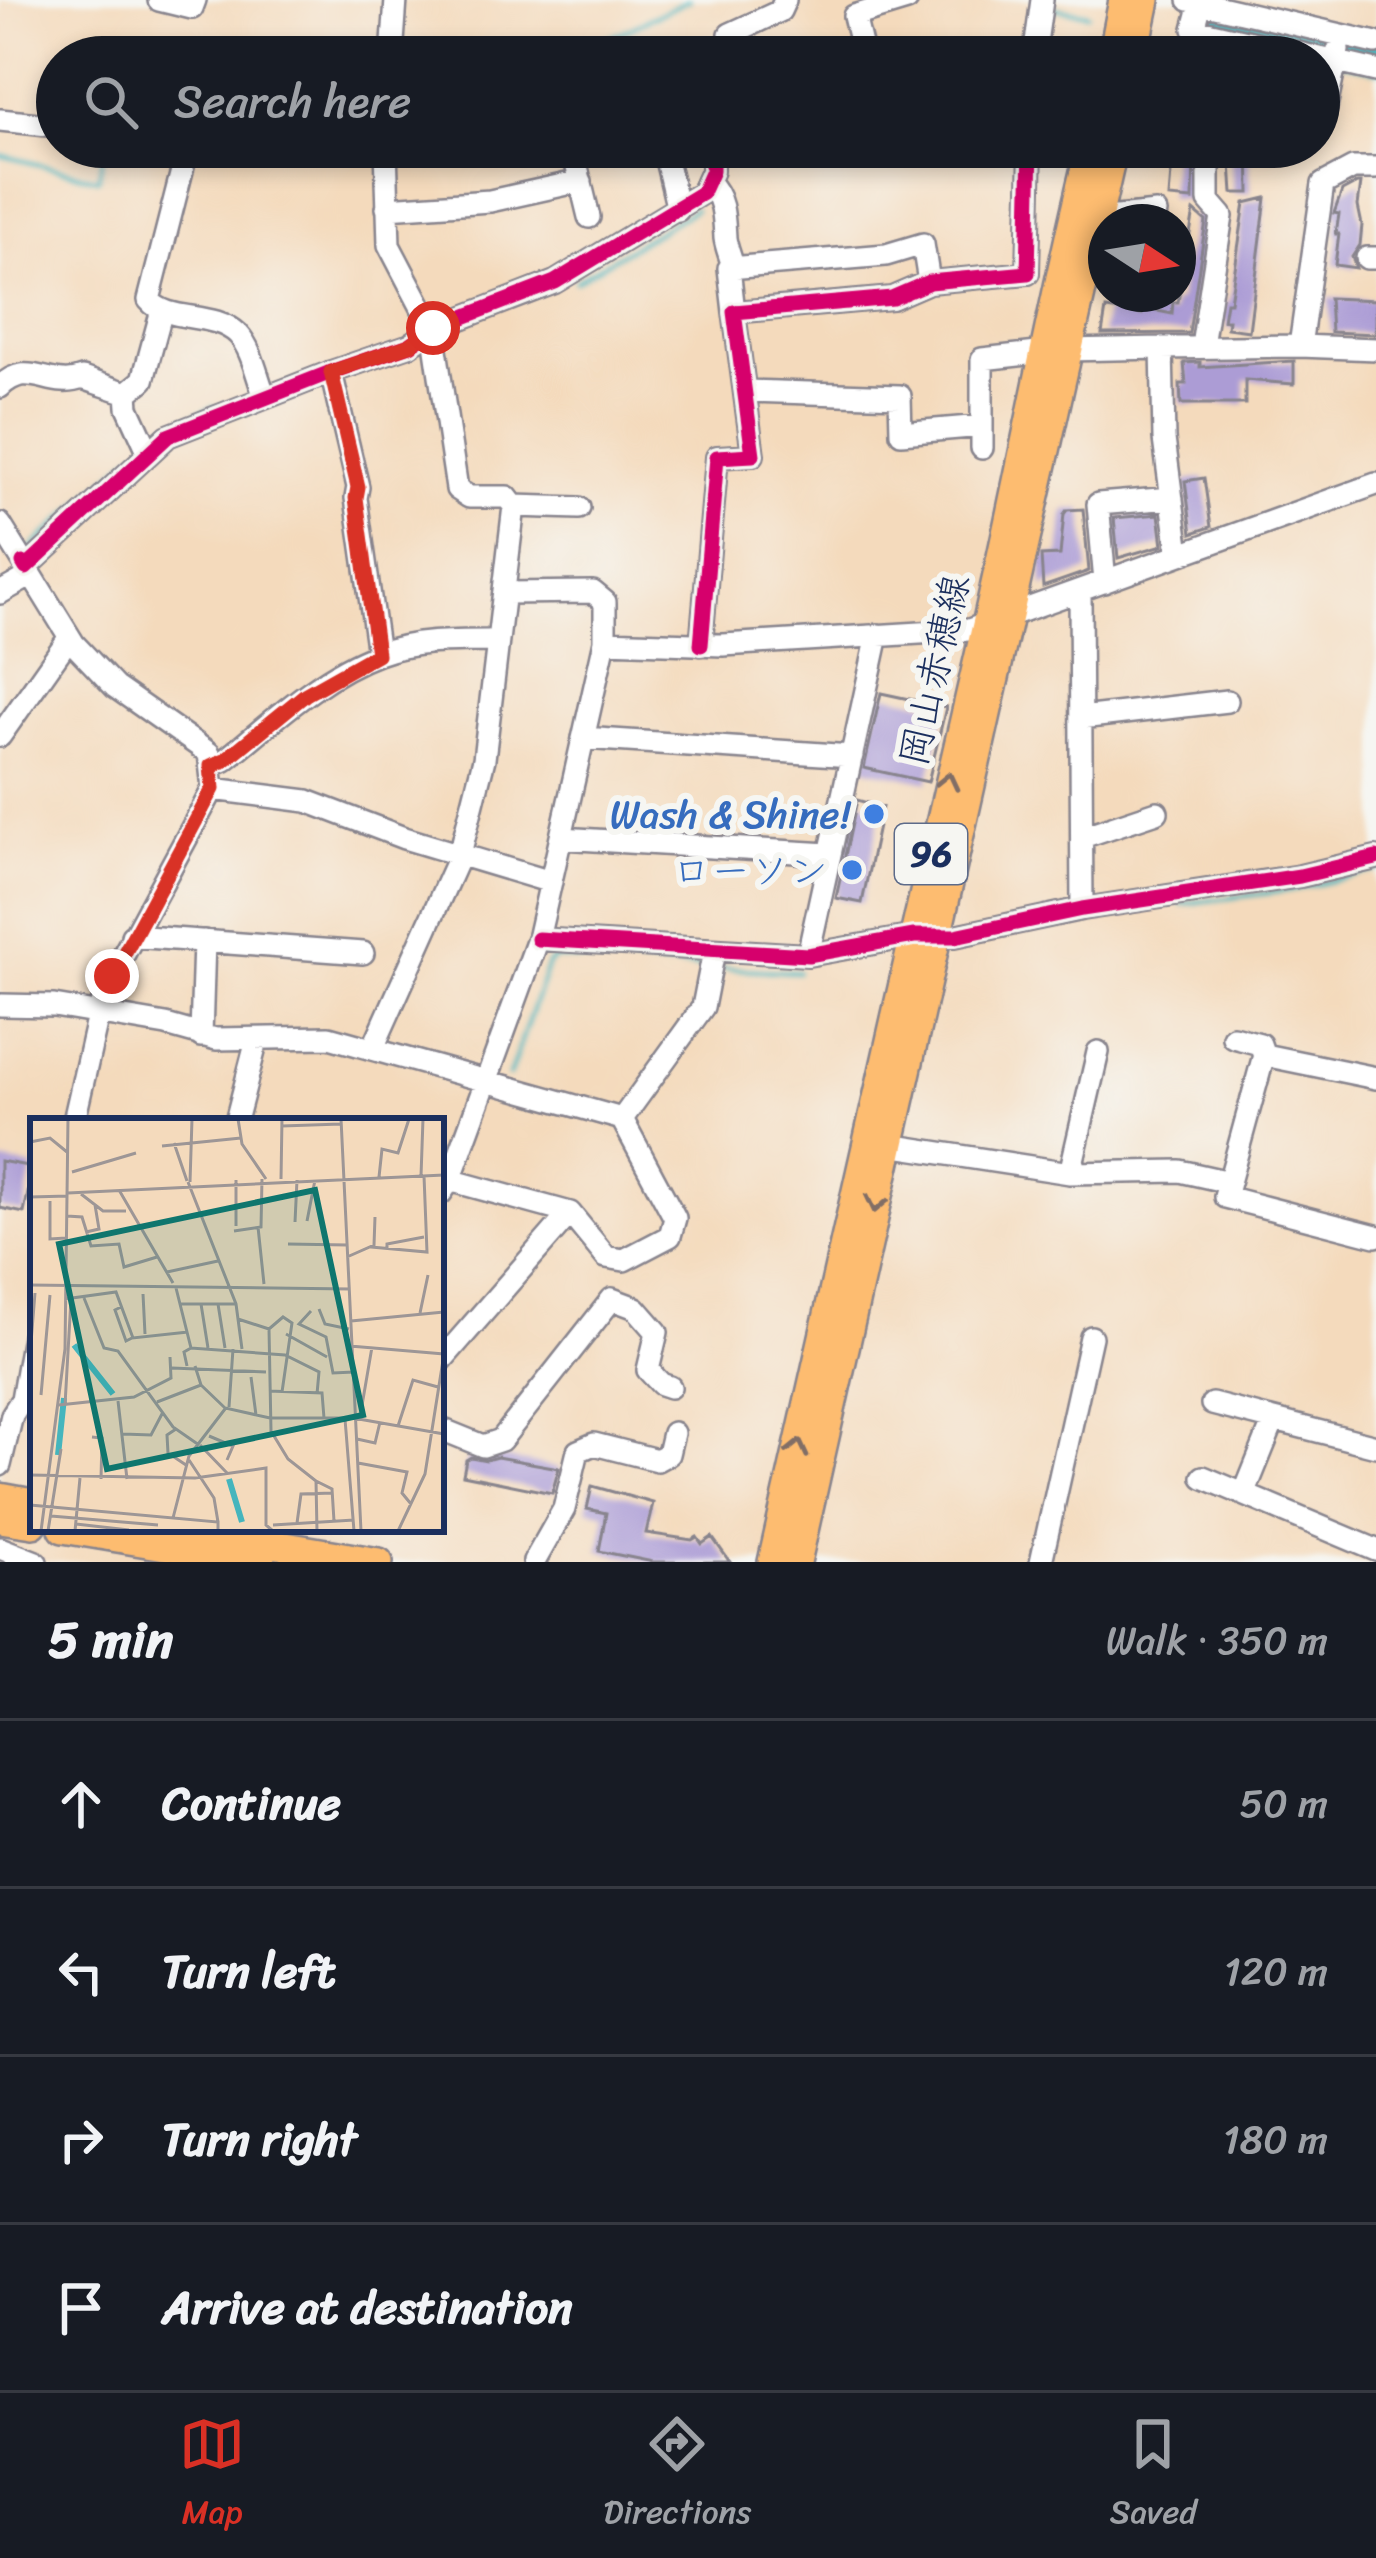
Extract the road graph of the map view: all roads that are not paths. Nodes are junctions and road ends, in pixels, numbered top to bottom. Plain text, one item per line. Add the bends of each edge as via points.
1 (158, 0) edge
2 (195, 0) edge
3 (396, 0) edge
4 (784, 0) edge
5 (907, 0) edge
6 (1042, 0) edge
7 (1123, 0) edge
8 (1146, 0) edge
9 (1194, 2) edge
10 (730, 34) dead end
11 (393, 36) edge
12 (858, 36) edge
13 (1037, 36) edge
14 (1116, 36) edge
15 (1138, 36) edge
16 (1244, 36) edge
17 (1376, 43) edge
18 (1340, 49) edge
19 (1340, 50) edge
20 (1376, 71) edge
21 (0, 120) edge
22 (36, 124) edge
23 (183, 168) edge
24 (387, 168) edge
25 (577, 168) edge
26 (668, 168) edge
27 (712, 168) edge
28 (1030, 168) edge
29 (1086, 168) edge
30 (1109, 168) edge
31 (1209, 168) edge
32 (1376, 168) edge
33 (580, 181) junction
34 (712, 185) junction
35 (1101, 204) edge
36 (388, 208) junction
37 (679, 210) junction
38 (589, 217) dead end
39 (1088, 248) edge
40 (733, 267) junction
41 (929, 282) junction
42 (162, 310) junction
43 (734, 312) junction
44 (433, 328) junction
45 (1202, 346) junction
46 (1300, 346) junction
47 (1162, 348) junction
48 (1376, 349) edge
49 (1056, 351) junction
50 (331, 372) junction
51 (0, 387) edge
52 (263, 391) junction
53 (746, 392) junction
54 (127, 393) junction
55 (146, 446) junction
56 (1376, 484) edge
57 (1172, 498) junction
58 (514, 506) junction
59 (579, 508) dead end
60 (0, 524) edge
61 (1179, 553) junction
62 (25, 566) junction
63 (1105, 582) junction
64 (1080, 591) junction
65 (0, 592) edge
66 (506, 593) junction
67 (997, 620) junction
68 (878, 635) junction
69 (69, 638) junction
70 (498, 640) junction
71 (605, 641) junction
72 (701, 645) junction
73 (377, 654) junction
74 (1227, 701) dead end
75 (1081, 718) junction
76 (0, 736) edge
77 (583, 738) junction
78 (852, 756) junction
79 (212, 777) junction
80 (1157, 812) dead end
81 (1082, 837) junction
82 (561, 838) junction
83 (460, 854) junction
84 (829, 854) junction
85 (1376, 858) edge
86 (551, 882) junction
87 (1082, 909) junction
88 (132, 936) junction
89 (925, 936) junction
90 (538, 939) junction
91 (205, 941) junction
92 (714, 951) junction
93 (363, 953) dead end
94 (808, 956) junction
95 (0, 1005) edge
96 (98, 1015) junction
97 (201, 1036) junction
98 (1233, 1037) dead end
99 (257, 1040) junction
100 (373, 1048) junction
101 (1098, 1052) dead end
102 (1264, 1055) junction
103 (1376, 1078) edge
104 (488, 1081) junction
105 (75, 1118) edge
106 (238, 1118) edge
107 (622, 1119) junction
108 (889, 1145) junction
109 (1070, 1173) junction
110 (1229, 1182) junction
111 (444, 1183) edge
112 (570, 1214) junction
113 (1376, 1236) edge
114 (1091, 1337) dead end
115 (30, 1353) edge
116 (444, 1358) edge
117 (670, 1387) dead end
118 (1212, 1404) dead end
119 (6, 1414) edge
120 (1274, 1420) junction
121 (444, 1430) edge
122 (673, 1433) dead end
123 (1376, 1446) edge
124 (1, 1454) edge
125 (1203, 1477) dead end
126 (1244, 1494) junction
127 (0, 1497) edge
128 (30, 1502) edge
129 (0, 1519) edge
130 (30, 1524) edge
131 (93, 1532) edge
132 (197, 1532) edge
133 (0, 1548) edge
134 (264, 1549) edge
135 (1376, 1550) edge
136 (36, 1562) edge
137 (380, 1562) edge
138 (534, 1562) edge
139 (772, 1562) edge
140 (797, 1562) edge
141 (1041, 1562) edge

1 - 2 street via 193,8
3 - 11 street
4 - 10 street via 780,11
5 - 12 street via 854,16
6 - 13 street
7 - 14 main road
8 - 15 main road
9 - 16 street via 1194,29
17 - 18 street
19 - 20 street
21 - 22 street
23 - 42 street via 149,300
24 - 36 street
25 - 33 street
26 - 37 street
27 - 34 street
28 - 41 street via 1028,273
29 - 49 main road, 岡山赤穂線 / 96
30 - 35 main road, 岡山赤穂線 / 96
31 - 45 street via 1209,201 1222,216
32 - 46 street via 1353,168 1323,184
33 - 36 street via 490,201
33 - 38 street
34 - 37 street
34 - 40 street
36 - 44 street via 389,245
37 - 44 street via 555,283
39 - 49 main road, 岡山赤穂線 / 96
40 - 41 street via 923,244
40 - 43 street
41 - 43 street via 892,298
42 - 52 street via 238,334
42 - 54 street via 143,380
43 - 53 street
44 - 50 street via 410,345
44 - 58 street via 458,489 469,497 507,496
45 - 46 street
45 - 47 street
46 - 48 street
47 - 49 street
47 - 57 street
49 - 53 street via 982,359 982,437 901,433 900,396
49 - 67 main road, 岡山赤穂線 / 96
50 - 52 street
50 - 73 street via 358,487
51 - 54 street via 20,373 82,378
52 - 55 street
53 - 72 street via 753,455 717,457
54 - 55 street
55 - 62 street
56 - 61 street
57 - 61 street
57 - 63 street via 1098,503
58 - 59 street
58 - 66 street
60 - 62 street
61 - 63 street
62 - 65 street
62 - 69 street
63 - 64 street
64 - 67 street
64 - 75 street
66 - 70 street
66 - 71 street via 593,592 605,602
67 - 68 street via 969,630
67 - 89 main road, 岡山赤穂線 / 96
68 - 72 street
68 - 78 street
69 - 76 street
69 - 79 street via 115,687 209,753
70 - 73 street
70 - 83 street via 484,759
71 - 72 street
71 - 77 street
73 - 79 street via 306,694
74 - 75 street
75 - 81 street
77 - 78 street
77 - 82 street
78 - 84 street
79 - 83 street
79 - 88 street
80 - 81 street
81 - 87 street
82 - 84 street
82 - 86 street
83 - 86 street
83 - 100 street
84 - 94 street
85 - 87 street
86 - 90 street
87 - 89 street
88 - 91 street
88 - 96 street
89 - 94 street
89 - 108 main road, 岡山赤穂線 / 96
139 -> 89 main road, 岡山赤穂線 / 96
90 - 92 street
90 - 104 street
91 - 93 street
91 - 97 street
92 - 94 street
92 - 107 street via 703,1007
95 - 96 street
96 - 97 street
96 - 105 street
97 - 99 street
98 - 102 street via 1260,1044
99 - 100 street via 329,1036
99 - 106 street
100 - 104 street
101 - 109 street
102 - 103 street
102 - 110 street
104 - 107 street
104 - 111 street
107 - 112 street via 675,1218 670,1236 623,1260 605,1257
108 - 109 street
108 -> 140 main road, 岡山赤穂線 / 96
109 - 110 street via 1180,1171
110 - 113 street via 1225,1197 1234,1202
111 - 112 street
112 - 116 street
114 - 141 street
115 - 119 street via 22,1399
117 - 121 street via 648,1370 657,1332 636,1308 613,1299 501,1440 484,1446
118 - 120 street
119 - 124 street
120 - 123 street
120 - 126 street
122 - 138 street via 668,1454 657,1460 594,1444 578,1451 564,1509
125 - 126 street
126 - 135 street
127 - 128 main road
129 - 130 main road
131 - 134 main road
132 - 134 main road
133 - 136 street
134 - 137 main road

